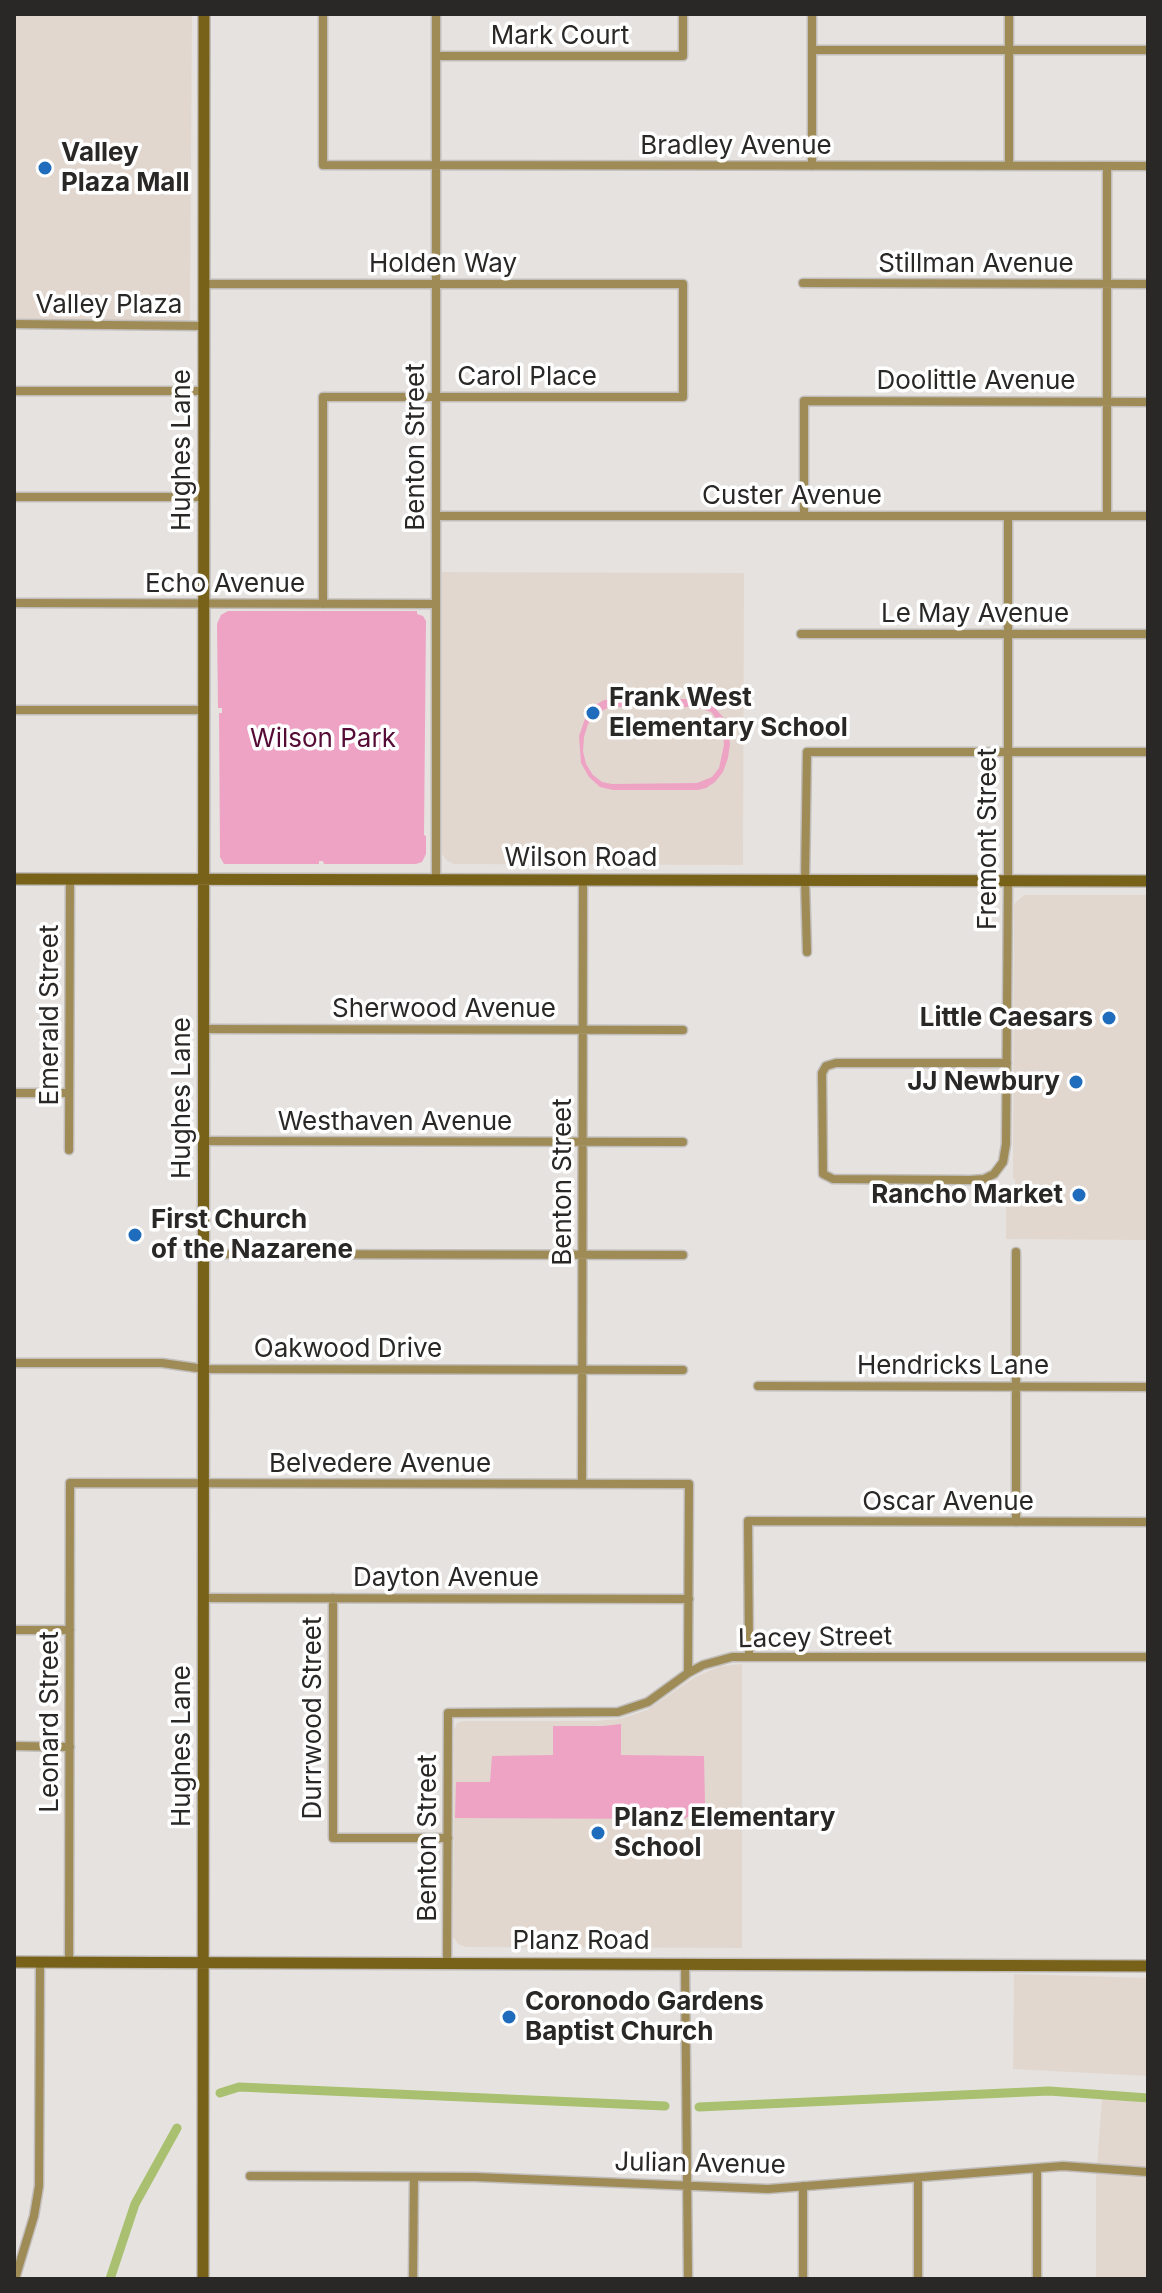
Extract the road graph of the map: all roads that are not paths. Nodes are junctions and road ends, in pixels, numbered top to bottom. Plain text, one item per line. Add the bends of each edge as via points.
1 (204, 14) edge
2 (323, 14) edge
3 (436, 14) edge
4 (683, 14) edge
5 (812, 14) edge
6 (1009, 14) edge
7 (812, 50) junction
8 (1009, 50) junction
9 (1148, 50) edge
10 (436, 56) junction
11 (436, 165) junction
12 (812, 166) junction
13 (1009, 166) junction
14 (1107, 166) junction
15 (1148, 166) edge
16 (803, 283) dead end
17 (204, 284) junction
18 (436, 284) junction
19 (1107, 284) junction
20 (1148, 284) edge
21 (14, 324) edge
22 (204, 326) junction
23 (14, 391) edge
24 (204, 391) junction
25 (436, 397) junction
26 (683, 397) joint
27 (1107, 402) junction
28 (1148, 402) edge
29 (14, 497) edge
30 (204, 497) junction
31 (436, 516) junction
32 (804, 516) junction
33 (1008, 516) junction
34 (1107, 516) junction
35 (1148, 516) edge
36 (14, 603) edge
37 (204, 604) junction
38 (323, 604) junction
39 (436, 604) junction
40 (801, 634) dead end
41 (1008, 634) junction
42 (1148, 634) edge
43 (14, 710) edge
44 (204, 710) junction
45 (1008, 752) junction
46 (1148, 752) edge
47 (14, 879) edge
48 (70, 879) junction
49 (204, 879) junction
50 (436, 880) junction
51 (583, 880) junction
52 (805, 881) junction
53 (1008, 881) junction
54 (1148, 881) edge
55 (807, 952) dead end
56 (204, 1029) junction
57 (583, 1029) junction
58 (683, 1030) dead end
59 (1007, 1063) junction
60 (14, 1093) edge
61 (69, 1093) junction
62 (204, 1141) junction
63 (583, 1142) junction
64 (683, 1142) dead end
65 (69, 1150) dead end
66 (1016, 1252) dead end
67 (204, 1254) junction
68 (583, 1255) junction
69 (683, 1255) dead end
70 (14, 1363) edge
71 (204, 1369) junction
72 (582, 1370) junction
73 (683, 1370) dead end
74 (758, 1386) dead end
75 (1016, 1386) junction
76 (1148, 1387) edge
77 (70, 1483) joint
78 (204, 1483) junction
79 (582, 1484) junction
80 (1016, 1522) junction
81 (1148, 1522) edge
82 (204, 1598) junction
83 (333, 1598) junction
84 (689, 1599) junction
85 (14, 1630) edge
86 (70, 1630) junction
87 (749, 1656) junction
88 (1148, 1657) edge
89 (688, 1673) junction
90 (448, 1713) joint
91 (14, 1746) edge
92 (70, 1747) junction
93 (448, 1838) junction
94 (14, 1962) edge
95 (40, 1962) junction
96 (69, 1962) junction
97 (203, 1962) junction
98 (447, 1963) junction
99 (685, 1963) junction
100 (1148, 1966) edge
101 (1037, 2168) junction
102 (1148, 2172) edge
103 (250, 2176) dead end
104 (414, 2177) junction
105 (918, 2178) junction
106 (688, 2186) junction
107 (803, 2186) junction
108 (17, 2261) edge
109 (15, 2279) edge
110 (203, 2279) edge
111 (413, 2279) edge
112 (688, 2279) edge
113 (803, 2279) edge
114 (918, 2279) edge
115 (1037, 2279) edge

1 - 17 street, Hughes Lane
2 - 11 street, Bradley Avenue via 323,165
3 - 10 street, Benton Street
4 - 10 street, Mark Court via 683,56
5 - 7 street
6 - 8 street
7 - 8 street
7 - 12 street
8 - 9 street
8 - 13 street
10 - 11 street, Benton Street
11 - 12 street, Bradley Avenue
11 - 18 street, Benton Street
12 - 13 street, Bradley Avenue
13 - 14 street, Bradley Avenue
14 - 15 street, Bradley Avenue
14 - 19 street
16 - 19 street, Stillman Avenue
17 - 18 street, Holden Way
17 - 22 street, Hughes Lane
18 - 25 street, Benton Street
18 - 26 street, Holden Way via 683,284
19 - 20 street, Stillman Avenue
19 - 27 street
21 - 22 street, Valley Plaza
22 - 24 street, Hughes Lane
23 - 24 street
24 - 30 street, Hughes Lane
25 - 26 street, Carol Place
25 - 31 street, Benton Street
25 - 38 street, Carol Place via 323,397
27 - 28 street, Doolittle Avenue
27 - 32 street, Doolittle Avenue via 804,401
27 - 34 street
29 - 30 street
30 - 37 street, Hughes Lane
31 - 32 street, Custer Avenue
31 - 39 street, Benton Street
32 - 33 street, Custer Avenue
33 - 34 street, Custer Avenue
33 - 41 street, Fremont Street
34 - 35 street, Custer Avenue
36 - 37 street, Echo Avenue
37 - 38 street, Echo Avenue
37 - 44 street, Hughes Lane
38 - 39 street, Echo Avenue
39 - 50 street, Benton Street
40 - 41 street, Le May Avenue
41 - 42 street, Le May Avenue
41 - 45 street, Fremont Street
43 - 44 street
44 - 49 street, Hughes Lane
45 - 46 street
45 - 52 street via 807,752
45 - 53 street, Fremont Street
47 - 48 street, Wilson Road
48 - 49 street, Wilson Road
48 - 61 street, Emerald Street
49 - 50 street, Wilson Road
49 - 56 street, Hughes Lane
50 - 51 street, Wilson Road
51 - 52 street, Wilson Road
51 - 57 street, Benton Street
52 - 53 street, Wilson Road
52 - 55 street
53 - 54 street, Wilson Road
53 - 59 street, Fremont Street
56 - 57 street, Sherwood Avenue
56 - 62 street, Hughes Lane
57 - 58 street, Sherwood Avenue
57 - 63 street, Benton Street
59 - 59 street, Fremont Street via 1006,1144 994,1174 970,1180 823,1174 826,1066
60 - 61 street
61 - 65 street, Emerald Street
62 - 63 street, Westhaven Avenue
62 - 67 street, Hughes Lane
63 - 64 street, Westhaven Avenue
63 - 68 street, Benton Street
66 - 75 street
67 - 68 street
67 - 71 street, Hughes Lane
68 - 69 street
68 - 72 street, Benton Street
70 - 71 street, Oakwood Drive via 162,1363
71 - 72 street, Oakwood Drive
71 - 78 street, Hughes Lane
72 - 73 street, Oakwood Drive
72 - 79 street, Benton Street
74 - 75 street, Hendricks Lane
75 - 76 street, Hendricks Lane
75 - 80 street
77 - 78 street, Belvedere Avenue
77 - 86 street, Leonard Street
78 - 79 street, Belvedere Avenue
78 - 82 street, Hughes Lane
79 - 84 street, Belvedere Avenue via 689,1484
80 - 81 street, Oscar Avenue
80 - 87 street, Oscar Avenue via 748,1521
82 - 83 street, Dayton Avenue
82 - 97 street, Hughes Lane
83 - 84 street, Dayton Avenue
83 - 93 street, Durrwood Street via 333,1838
84 - 89 street
85 - 86 street
86 - 92 street, Leonard Street
87 - 88 street, Lacey Street
87 - 89 street, Lacey Street via 717,1660
89 - 90 street, Lacey Street via 648,1702 618,1712
90 - 93 street, Benton Street
91 - 92 street
92 - 96 street, Leonard Street
93 - 98 street, Benton Street
94 - 95 street, Planz Road
95 - 96 street, Planz Road
95 - 108 street via 39,2186
96 - 97 street, Planz Road
97 - 98 street, Planz Road
97 - 110 street, Hughes Lane
98 - 99 street, Planz Road
99 - 100 street, Planz Road
99 - 106 street
101 - 102 street, Julian Avenue
101 - 105 street, Julian Avenue
101 - 115 street
103 - 104 street, Julian Avenue
104 - 106 street, Julian Avenue
104 - 111 street
105 - 107 street, Julian Avenue
105 - 114 street
106 - 107 street, Julian Avenue
106 - 112 street
107 - 113 street
108 - 109 street

